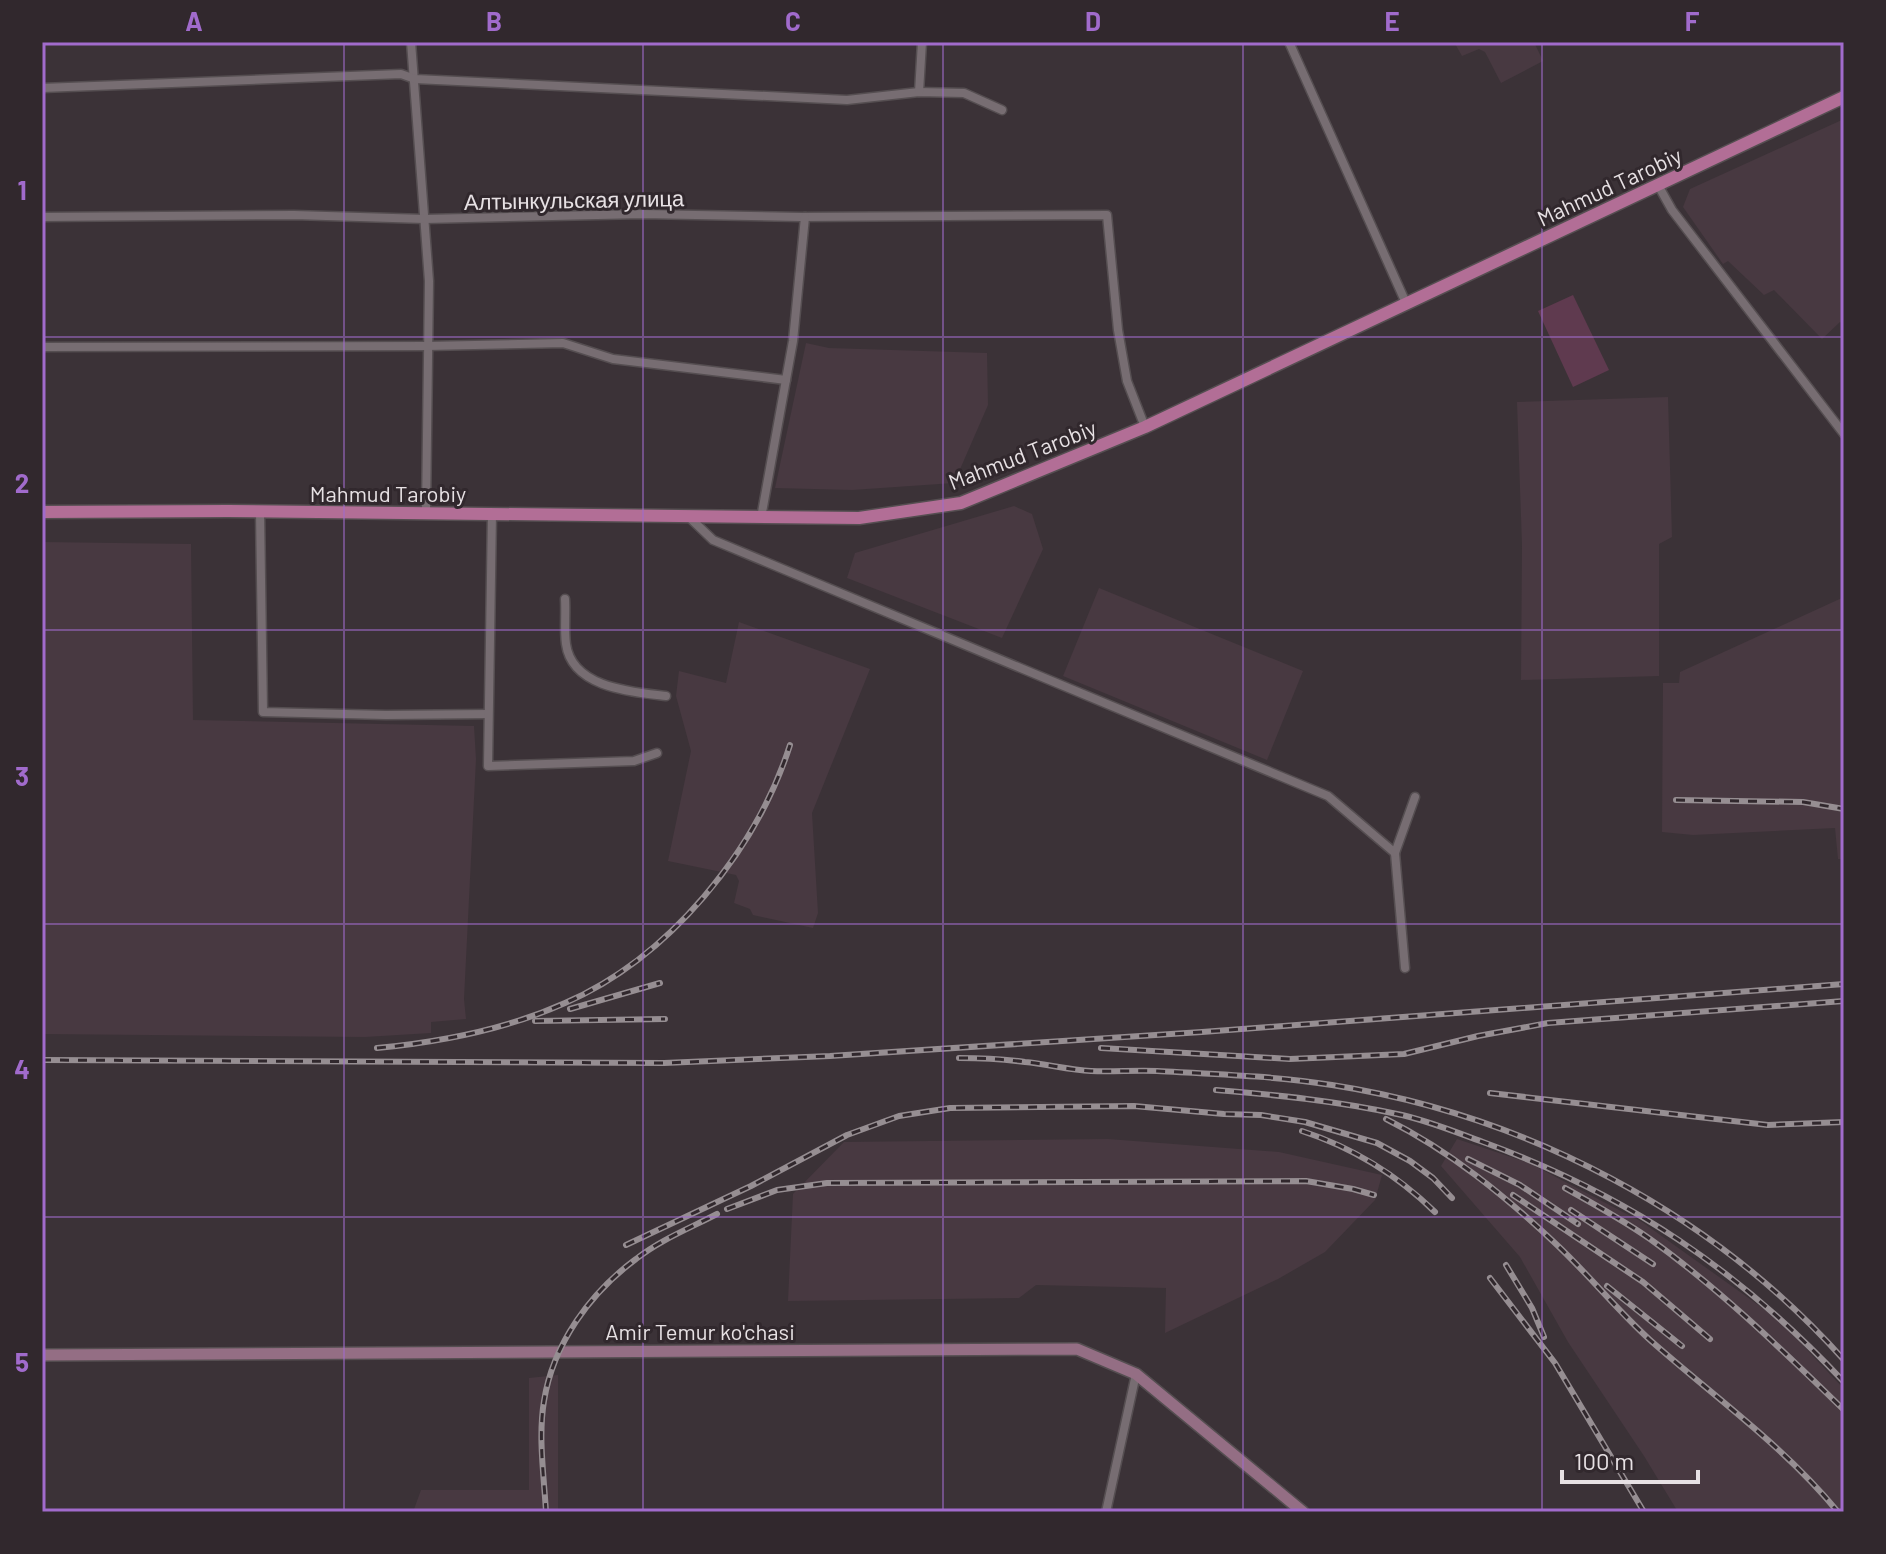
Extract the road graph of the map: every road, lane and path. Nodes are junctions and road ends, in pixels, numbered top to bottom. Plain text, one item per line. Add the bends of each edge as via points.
1 (411, 42) edge
2 (922, 42) edge
3 (1289, 42) edge
4 (415, 79) junction
5 (42, 88) edge
6 (919, 92) junction
7 (1844, 97) edge
8 (1002, 110) dead end
9 (1658, 185) junction
10 (42, 217) edge
11 (805, 217) junction
12 (425, 219) junction
13 (1406, 303) junction
14 (427, 346) junction
15 (42, 347) edge
16 (786, 380) junction
17 (1145, 427) junction
18 (1844, 434) edge
19 (42, 512) edge
20 (260, 512) junction
21 (426, 513) junction
22 (492, 513) junction
23 (690, 518) junction
24 (761, 518) junction
25 (565, 599) dead end
26 (666, 696) dead end
27 (488, 714) junction
28 (657, 753) dead end
29 (1415, 797) dead end
30 (1395, 853) junction
31 (1405, 968) dead end
32 (42, 1355) edge
33 (1136, 1374) junction
34 (1106, 1512) edge
35 (1303, 1512) edge

1 - 4 street
2 - 6 street
3 - 13 street
4 - 5 street via 401,74
4 - 6 street via 847,100
4 - 12 street
6 - 8 street via 964,93
7 - 9 main road, Mahmud Tarobiy
9 - 13 main road, Mahmud Tarobiy
9 - 18 street
10 - 12 street, Алтынкульская улица
11 - 12 street, Алтынкульская улица
11 - 16 street
11 - 17 street, Алтынкульская улица via 1107,215 1127,381
12 - 14 street
13 - 17 main road, Mahmud Tarobiy
14 - 15 street
14 - 16 street via 563,343 613,359
14 - 21 street
16 - 24 street
17 - 24 main road, Mahmud Tarobiy via 961,503 859,518
19 - 20 main road, Mahmud Tarobiy
20 - 21 main road, Mahmud Tarobiy
20 - 27 street via 263,712
21 - 22 main road, Mahmud Tarobiy
22 - 23 main road, Mahmud Tarobiy
22 - 27 street
23 - 24 main road, Mahmud Tarobiy
23 - 30 street via 713,540 1328,796
25 - 26 street via 566,647 579,669 600,685
27 - 28 street via 488,766 634,761
29 - 30 street
30 - 31 street
32 - 33 street, Amir Temur ko'chasi via 1077,1349
33 - 34 street
33 - 35 street, Amir Temur ko'chasi

